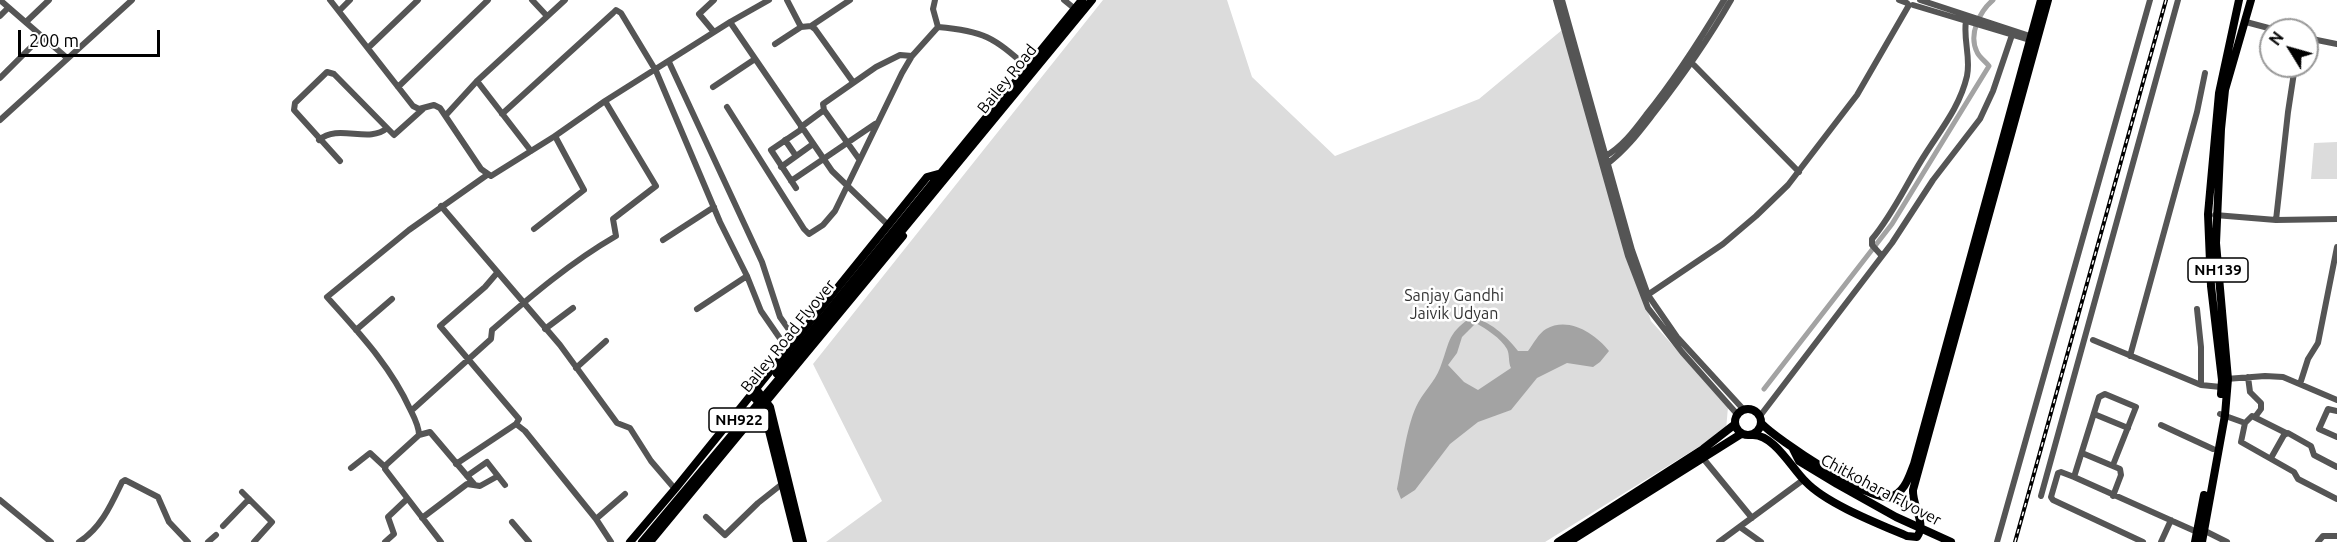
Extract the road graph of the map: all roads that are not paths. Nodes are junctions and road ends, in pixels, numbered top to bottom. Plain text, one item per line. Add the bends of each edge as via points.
1 (1, 0) edge
2 (49, 0) edge
3 (132, 0) edge
4 (330, 0) edge
5 (350, 0) edge
6 (418, 0) edge
7 (488, 0) edge
8 (532, 0) edge
9 (565, 0) edge
10 (714, 0) edge
11 (769, 0) edge
12 (787, 0) edge
13 (850, 0) edge
14 (935, 0) edge
15 (1064, 0) edge
16 (1082, 0) edge
17 (1092, 0) edge
18 (1556, 0) edge
19 (1562, 0) edge
20 (1724, 0) edge
21 (1731, 0) edge
22 (1899, 0) edge
23 (2041, 0) edge
24 (2048, 0) edge
25 (2150, 0) edge
26 (2178, 0) edge
27 (2240, 0) edge
28 (2245, 0) edge
29 (2251, 0) edge
30 (1912, 2) edge
31 (8, 8) junction
32 (1075, 9) junction
33 (339, 11) junction
34 (0, 16) edge
35 (547, 16) junction
36 (1968, 20) junction
37 (26, 22) junction
38 (730, 22) junction
39 (1982, 24) junction
40 (811, 26) junction
41 (801, 27) junction
42 (938, 27) junction
43 (2259, 30) edge
44 (2238, 31) junction
45 (714, 32) junction
46 (2012, 35) junction
47 (42, 36) junction
48 (2033, 39) junction
49 (2319, 40) edge
50 (775, 44) dead end
51 (2337, 44) edge
52 (368, 48) junction
53 (912, 56) junction
54 (67, 58) junction
55 (755, 59) junction
56 (669, 62) junction
57 (1692, 63) junction
58 (1027, 67) junction
59 (656, 71) junction
60 (2205, 73) dead end
61 (0, 78) edge
62 (2293, 78) edge
63 (477, 81) junction
64 (854, 82) junction
65 (398, 87) junction
66 (712, 87) dead end
67 (605, 101) junction
68 (727, 107) dead end
69 (423, 109) junction
70 (824, 110) junction
71 (502, 114) junction
72 (446, 115) junction
73 (0, 120) edge
74 (877, 123) junction
75 (387, 128) junction
76 (802, 128) junction
77 (555, 136) junction
78 (319, 140) junction
79 (785, 140) junction
80 (847, 142) junction
81 (813, 144) junction
82 (531, 152) junction
83 (796, 156) junction
84 (823, 158) junction
85 (859, 159) junction
86 (340, 161) dead end
87 (1605, 161) junction
88 (781, 167) junction
89 (1799, 172) junction
90 (488, 175) junction
91 (942, 176) junction
92 (791, 181) junction
93 (846, 186) junction
94 (796, 188) dead end
95 (441, 206) junction
96 (714, 207) junction
97 (2212, 215) junction
98 (2337, 219) edge
99 (2276, 220) junction
100 (887, 224) junction
101 (534, 229) dead end
102 (663, 240) dead end
103 (2337, 247) edge
104 (1882, 256) junction
105 (497, 273) junction
106 (747, 276) junction
107 (1664, 285) junction
108 (1642, 286) junction
109 (1646, 296) junction
110 (843, 298) junction
111 (392, 299) dead end
112 (523, 303) junction
113 (1650, 305) junction
114 (573, 308) dead end
115 (697, 309) dead end
116 (2197, 309) dead end
117 (545, 328) junction
118 (356, 330) junction
119 (796, 340) junction
120 (2093, 340) dead end
121 (606, 341) dead end
122 (788, 350) junction
123 (808, 352) junction
124 (2130, 356) junction
125 (470, 360) junction
126 (576, 368) junction
127 (773, 368) junction
128 (2248, 377) junction
129 (786, 379) junction
130 (2223, 382) junction
131 (2300, 384) junction
132 (2201, 385) junction
133 (754, 392) junction
134 (2337, 400) edge
135 (765, 404) junction
136 (411, 411) junction
137 (2337, 411) edge
138 (1740, 412) junction
139 (2094, 414) junction
140 (2222, 415) junction
141 (2256, 417) junction
142 (1760, 420) junction
143 (731, 421) junction
144 (2245, 423) junction
145 (516, 424) junction
146 (1734, 425) junction
147 (2161, 425) dead end
148 (2128, 428) junction
149 (742, 432) junction
150 (1741, 434) junction
151 (2286, 434) junction
152 (419, 435) junction
153 (1752, 435) junction
154 (2337, 437) edge
155 (2213, 448) junction
156 (1794, 449) junction
157 (2082, 453) junction
158 (1702, 457) junction
159 (2271, 458) junction
160 (1789, 461) junction
161 (1800, 462) junction
162 (456, 464) junction
163 (2113, 465) junction
164 (385, 467) junction
165 (2337, 467) edge
166 (351, 468) dead end
167 (689, 472) junction
168 (467, 476) junction
169 (498, 476) junction
170 (2074, 477) junction
171 (1803, 480) junction
172 (701, 482) junction
173 (474, 484) junction
174 (782, 484) junction
175 (505, 485) dead end
176 (675, 489) junction
177 (242, 492) dead end
178 (625, 494) dead end
179 (2041, 496) dead end
180 (2113, 496) junction
181 (1889, 497) junction
182 (667, 498) junction
183 (407, 499) junction
184 (2337, 499) edge
185 (0, 500) edge
186 (249, 500) junction
187 (679, 508) junction
188 (1916, 511) junction
189 (706, 517) dead end
190 (422, 518) junction
191 (1752, 518) junction
192 (596, 519) junction
193 (2171, 520) junction
194 (512, 522) dead end
195 (223, 526) dead end
196 (1740, 527) junction
197 (2200, 530) junction
198 (216, 535) dead end
199 (2337, 536) edge
200 (1912, 537) junction
201 (51, 542) edge
202 (79, 542) edge
203 (188, 542) edge
204 (208, 542) edge
205 (254, 542) edge
206 (385, 542) edge
207 (441, 542) edge
208 (529, 542) edge
209 (611, 542) edge
210 (630, 542) edge
211 (635, 542) edge
212 (642, 542) edge
213 (650, 542) edge
214 (797, 542) edge
215 (803, 542) edge
216 (1558, 542) edge
217 (1569, 542) edge
218 (1719, 542) edge
219 (1761, 542) edge
220 (1921, 542) edge
221 (1951, 542) edge
222 (1997, 542) edge
223 (2143, 542) edge
224 (2161, 542) edge
225 (2195, 542) edge
226 (2202, 542) edge
227 (2227, 542) edge
228 (2319, 542) edge

1 - 31 street
2 - 37 street
3 - 54 street
4 - 33 street
5 - 33 street
6 - 52 street
7 - 65 street
8 - 35 street
9 - 35 street
10 - 45 street via 699,14
11 - 38 street
12 - 41 street
13 - 40 street
14 - 42 street
15 - 32 street
16 - 32 highway, Bailey Road / NH922
17 - 91 highway, Bailey Road / NH922
18 - 87 street
19 - 87 street
20 - 87 street via 1659,99
21 - 57 street
22 - 30 street
23 - 48 main road
24 - 48 main road
25 - 222 street
26 - 179 street
27 - 44 highway, NH139
28 - 44 highway
29 - 44 highway, NH139
30 - 36 street
30 - 89 street via 1857,95
31 - 34 street
31 - 37 street
32 - 58 highway, Bailey Road / NH922
33 - 52 street
35 - 63 street
36 - 39 street
36 - 104 street via 1964,36 1969,65 1959,102 1886,224 1872,239
37 - 47 street
38 - 45 street
38 - 55 street
39 - 46 street
39 - 48 street
40 - 41 street
40 - 64 street
41 - 50 street
42 - 53 street
42 - 58 street via 990,37
43 - 44 street
44 - 97 highway, NH139 via 2219,93
45 - 56 street
46 - 48 street
46 - 104 street via 1994,91 1980,118
47 - 54 street
47 - 61 street
48 - 181 main road via 1914,464 1907,482
48 - 188 main road via 1913,489
49 - 51 street
52 - 65 street
53 - 64 street via 897,56
53 - 74 street
54 - 73 street
55 - 66 street
55 - 76 street
56 - 59 street
56 - 119 street via 762,262 780,317
57 - 87 street via 1633,139
57 - 89 street
58 - 91 highway, Bailey Road / NH922
59 - 67 street
59 - 71 street via 616,10
59 - 96 street
60 - 124 street
62 - 99 street
63 - 71 street
63 - 72 street
64 - 70 street via 826,101
65 - 69 street via 412,106
67 - 77 street
67 - 112 street via 656,186 613,219 616,236
68 - 93 street via 807,234 823,225 835,211
69 - 72 street via 436,106
69 - 75 street via 394,135
70 - 76 street
70 - 80 street
71 - 82 street
72 - 90 street
74 - 80 street
74 - 85 street
75 - 78 street via 380,134 327,133
75 - 78 street via 329,71 294,106 294,113
76 - 79 street
76 - 81 street
77 - 82 street
77 - 101 street via 584,190
78 - 86 street
79 - 83 street
79 - 88 street via 771,150
80 - 84 street
80 - 85 street
81 - 83 street
81 - 84 street
82 - 90 street
83 - 88 street
84 - 92 street
84 - 93 street
85 - 93 street
87 - 108 street via 1628,256
88 - 92 street
89 - 107 street via 1744,227
90 - 95 street
91 - 100 main road via 927,177
91 - 110 highway, Bailey Road Flyover / NH922
91 - 123 main road via 945,184
92 - 94 street
93 - 100 street
95 - 105 street
95 - 118 street via 327,297
96 - 102 street
96 - 106 street
97 - 99 street
97 - 130 highway, NH139 via 2211,286
98 - 99 street
100 - 119 main road
103 - 131 street via 2320,335
104 - 142 street
105 - 112 street
105 - 125 street via 440,326
106 - 115 street
106 - 122 street via 761,311
107 - 108 street
107 - 109 street
107 - 113 street
108 - 109 street
109 - 113 street
110 - 211 highway, Bailey Road Flyover / NH922
110 - 212 highway, Bailey Road Flyover / NH922
111 - 118 street
112 - 117 street
112 - 125 street via 492,330 492,338
113 - 138 street via 1676,345
114 - 117 street
116 - 132 street
117 - 126 street
118 - 136 street via 398,382
119 - 122 main road
119 - 123 street
120 - 124 street
121 - 126 street
122 - 127 main road
123 - 129 main road
124 - 132 street
125 - 136 street
125 - 145 street via 519,418
126 - 176 street via 617,423 630,428
127 - 129 main road
127 - 133 main road
128 - 130 street
128 - 131 street via 2274,376
128 - 141 street via 2250,392 2261,403
129 - 135 main road
130 - 132 street
130 - 140 highway, NH139
131 - 134 street
133 - 135 main road
133 - 143 main road
135 - 149 main road
135 - 174 main road
135 - 215 main road
136 - 152 street
137 - 154 street via 2328,409 2319,427
138 - 142 main road via 1752,409
138 - 146 main road
139 - 148 street
139 - 148 street via 2102,394 2135,406
139 - 157 street
140 - 144 street
140 - 155 highway, NH139
140 - 197 highway, NH139
141 - 144 street
141 - 151 street
142 - 153 main road
142 - 156 main road
143 - 149 main road
143 - 167 main road
144 - 159 street via 2241,442
145 - 162 street
145 - 192 street
146 - 150 main road
146 - 216 main road
147 - 155 street
148 - 163 street
149 - 172 main road
150 - 153 main road
150 - 158 main road
151 - 159 street
151 - 165 street via 2312,446 2314,455
152 - 162 street via 430,432
152 - 164 street
153 - 160 main road via 1763,437
155 - 197 highway, NH139
156 - 161 main road, Chitkohara Flyover
156 - 181 main road via 1843,479
157 - 163 street
157 - 170 street
158 - 191 street
158 - 217 main road
159 - 184 street via 2294,472 2298,479
160 - 161 main road, Chitkohara Flyover
160 - 171 main road
161 - 221 main road, Chitkohara Flyover via 1896,517
162 - 168 street
163 - 180 street via 2121,475
164 - 166 street via 370,453
164 - 183 street
167 - 172 main road
167 - 176 main road
168 - 169 street via 485,462
168 - 173 street
169 - 173 street via 483,485
169 - 175 street
170 - 180 street
170 - 223 street via 2058,473 2053,500
171 - 191 street
171 - 200 main road via 1828,499
172 - 187 main road
173 - 190 street via 465,485
174 - 189 street via 725,535
174 - 214 main road
176 - 182 main road
177 - 186 street
178 - 192 street
180 - 193 street
181 - 188 main road
182 - 187 main road
182 - 210 main road
183 - 190 street
183 - 206 street via 388,517 394,534
185 - 201 street
186 - 195 street
186 - 205 street via 272,522
187 - 213 main road
188 - 200 main road via 1921,529 1917,537
190 - 207 street
191 - 196 street
192 - 209 street
193 - 197 street
193 - 224 street
194 - 208 street
196 - 218 street
196 - 219 street
197 - 225 highway, NH139
197 - 226 highway, NH139
197 - 227 street
198 - 204 street
199 - 228 street via 2323,536
200 - 220 street
202 - 203 street via 103,519 125,480 158,497 169,522

